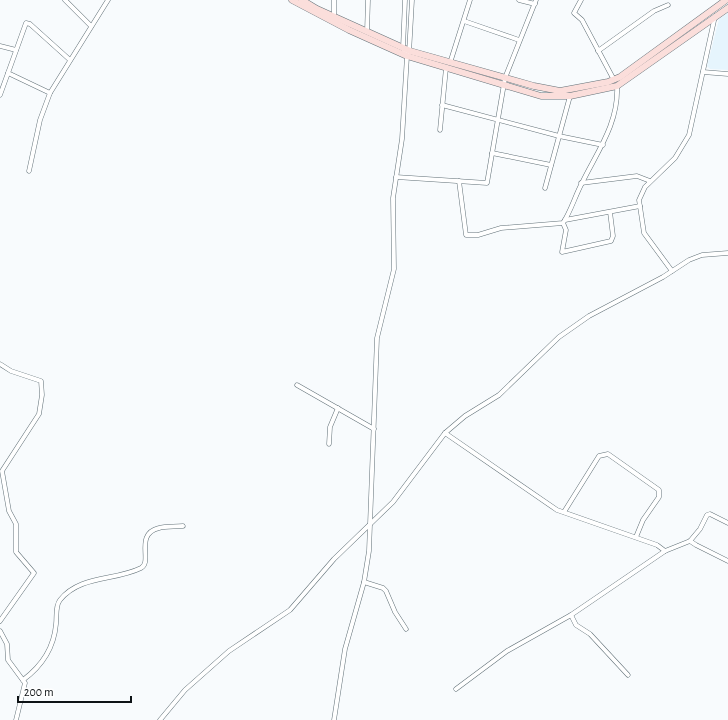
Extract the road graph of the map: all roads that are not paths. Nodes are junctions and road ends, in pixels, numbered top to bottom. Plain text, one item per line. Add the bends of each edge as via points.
1 (65, 0) edge
2 (108, 0) edge
3 (292, 0) edge
4 (303, 0) edge
5 (334, 0) edge
6 (368, 0) edge
7 (405, 0) edge
8 (412, 0) edge
9 (470, 0) edge
10 (519, 0) edge
11 (581, 0) edge
12 (726, 0) edge
13 (536, 2) edge
14 (668, 5) dead end
15 (728, 8) edge
16 (712, 11) junction
17 (334, 16) junction
18 (716, 17) junction
19 (464, 21) junction
20 (91, 26) junction
21 (367, 32) junction
22 (519, 40) junction
23 (0, 46) edge
24 (403, 48) junction
25 (16, 50) junction
26 (598, 51) junction
27 (408, 54) junction
28 (70, 60) junction
29 (448, 65) junction
30 (703, 72) junction
31 (8, 73) junction
32 (728, 74) edge
33 (504, 81) junction
34 (615, 83) junction
35 (50, 93) junction
36 (0, 95) edge
37 (570, 96) junction
38 (442, 105) junction
39 (497, 118) junction
40 (440, 130) dead end
41 (559, 136) junction
42 (603, 146) junction
43 (492, 153) junction
44 (551, 166) junction
45 (29, 171) dead end
46 (396, 177) junction
47 (459, 181) junction
48 (650, 181) junction
49 (582, 183) junction
50 (545, 188) dead end
51 (640, 206) junction
52 (610, 212) junction
53 (564, 221) junction
54 (728, 253) edge
55 (672, 271) junction
56 (0, 364) edge
57 (297, 385) dead end
58 (338, 408) junction
59 (374, 429) junction
60 (445, 433) junction
61 (329, 444) dead end
62 (564, 512) junction
63 (728, 523) edge
64 (371, 524) junction
65 (183, 526) dead end
66 (636, 538) junction
67 (690, 541) junction
68 (665, 550) junction
69 (728, 561) edge
70 (364, 582) junction
71 (571, 614) junction
72 (0, 621) edge
73 (406, 629) dead end
74 (1, 633) edge
75 (628, 675) dead end
76 (23, 680) junction
77 (456, 689) dead end
78 (16, 720) edge
79 (160, 720) edge
80 (334, 720) edge

1 - 20 street
2 - 20 street
3 - 27 street via 342,27
4 - 17 street
5 - 17 street
6 - 21 street
7 - 24 street
8 - 27 street
9 - 19 street
10 - 13 street
11 - 26 street via 574,13 582,20
12 - 16 street
13 - 22 street
14 - 26 street via 654,11
15 - 18 street
16 - 18 street
16 - 34 street
17 - 21 street
18 - 30 street
18 - 34 street
19 - 22 street
19 - 29 street
20 - 28 street
21 - 24 street
22 - 33 street
23 - 25 street
24 - 27 street
25 - 28 street via 28,23
25 - 31 street
26 - 34 street
27 - 29 street
27 - 46 street via 402,139
28 - 35 street
29 - 33 street
29 - 38 street
30 - 32 street
30 - 48 street via 686,141 675,158
31 - 35 street
31 - 36 street
33 - 34 street via 560,91
33 - 37 street via 541,96
33 - 39 street
34 - 37 street
34 - 42 street via 618,102
35 - 45 street via 40,120
37 - 41 street
38 - 39 street
38 - 40 street
39 - 41 street
39 - 43 street
41 - 42 street
41 - 44 street
42 - 49 street
43 - 44 street
43 - 47 street via 487,183
44 - 50 street
46 - 47 street
46 - 59 street via 393,198 394,269 377,338
47 - 53 street via 466,236 501,228
48 - 49 street via 637,176
48 - 51 street via 641,193
49 - 53 street
51 - 52 street
51 - 55 street via 644,234
52 - 53 street
52 - 53 street via 613,236 611,241 562,252 566,230
54 - 55 street via 702,255
55 - 60 street via 573,326 553,342 499,396 465,416
56 - 72 street via 11,371 41,381 42,394 39,414 2,471 9,511 16,524 16,552 34,573
57 - 58 street
58 - 59 street
58 - 61 street via 330,427
59 - 64 street
60 - 62 street via 557,510
60 - 64 street via 393,502
62 - 66 street
62 - 66 street via 599,456 608,454 659,490 658,497 643,520
63 - 67 street via 710,514 707,515
64 - 70 street
64 - 79 street via 328,566 290,610 224,656 185,690
65 - 76 street via 158,528 148,534 145,540 145,563 142,568 87,582 61,599 57,606 56,625 50,649 45,659
66 - 68 street
67 - 68 street
67 - 69 street
68 - 71 street
70 - 73 street via 383,588
70 - 80 street via 345,649
71 - 75 street via 576,625 590,634
71 - 77 street via 507,651
74 - 76 street via 7,644 8,660
76 - 78 street via 24,691

